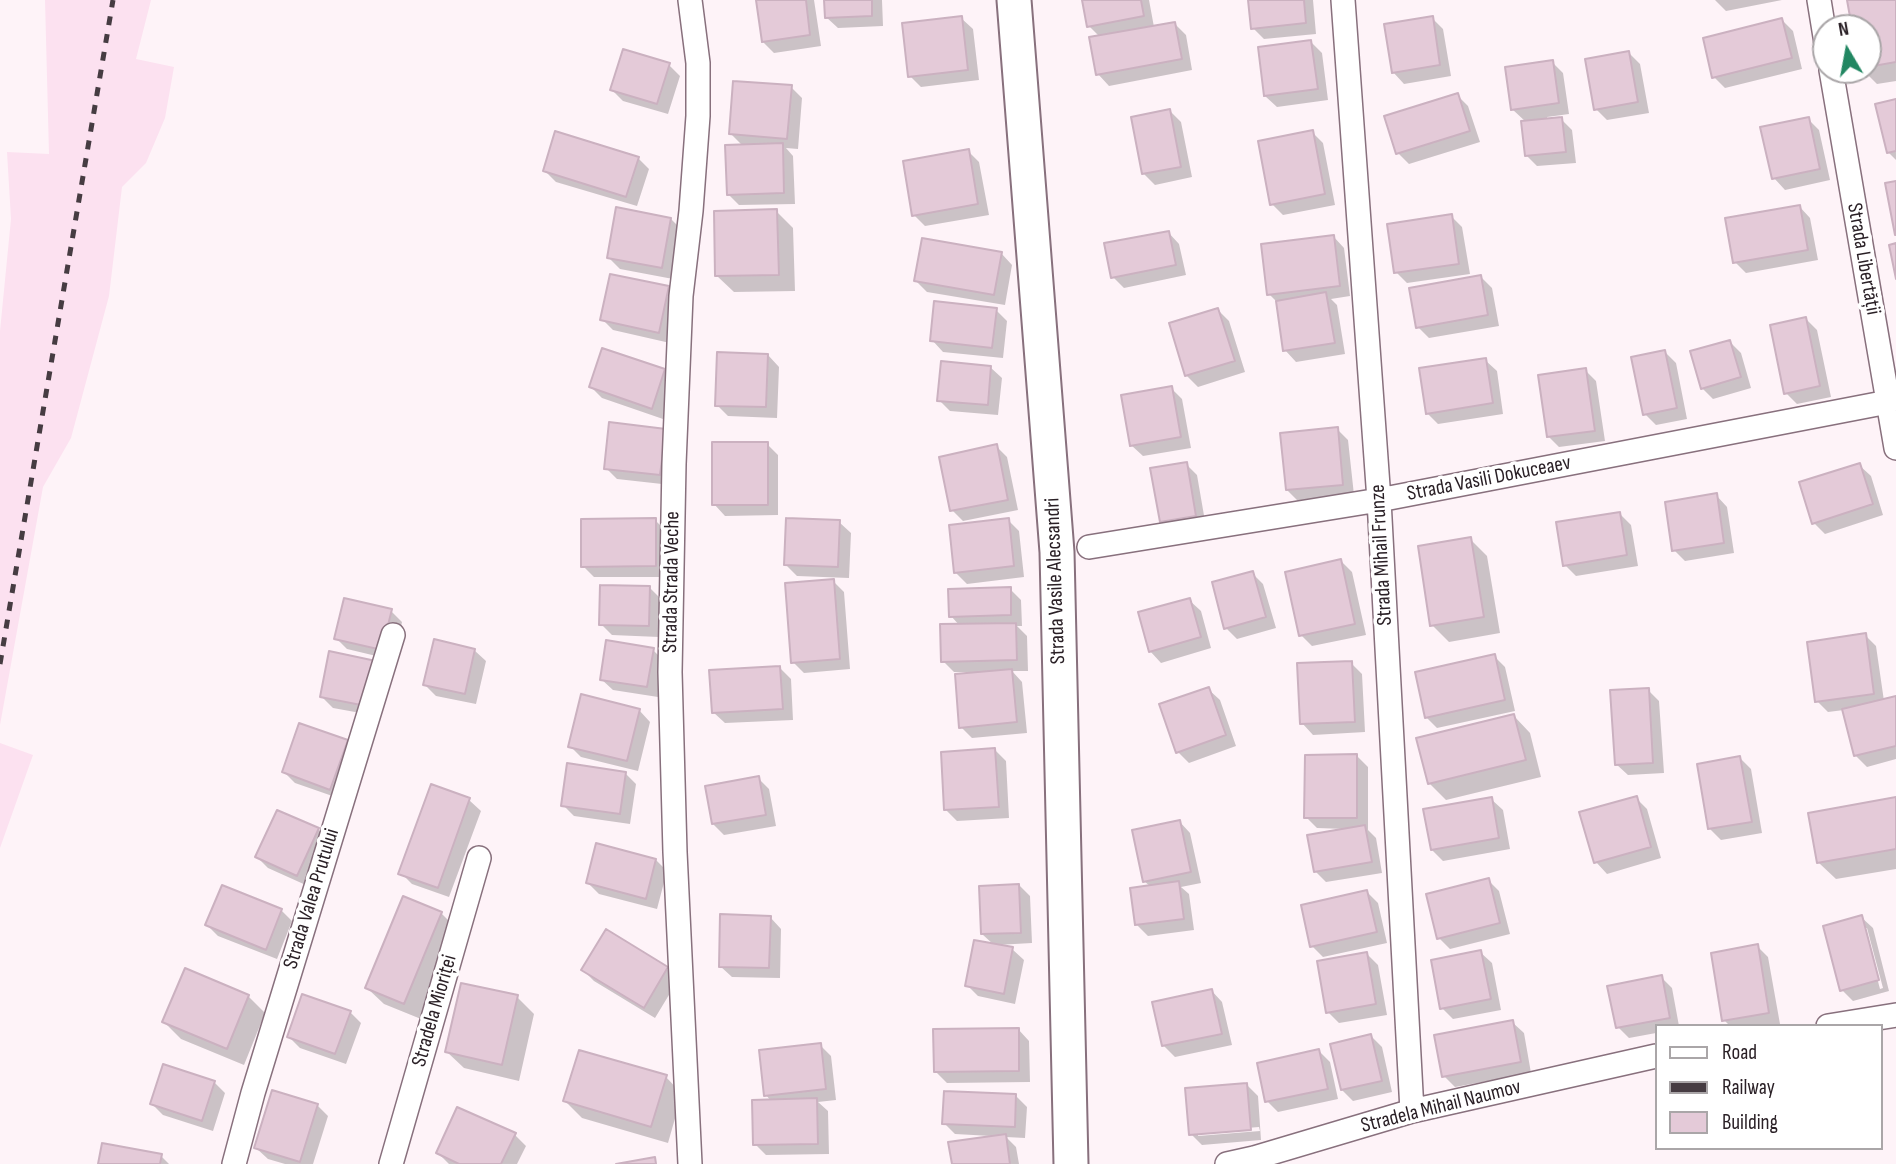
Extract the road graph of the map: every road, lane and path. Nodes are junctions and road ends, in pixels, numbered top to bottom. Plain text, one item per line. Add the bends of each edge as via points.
1 (690, 0) edge
2 (1014, 0) edge
3 (1343, 0) edge
4 (1833, 84) edge
5 (1888, 401) junction
6 (1896, 449) edge
7 (1379, 500) junction
8 (1089, 547) dead end
9 (393, 635) dead end
10 (479, 858) dead end
11 (1896, 1015) edge
12 (1840, 1024) edge
13 (1654, 1056) edge
14 (1412, 1111) junction
15 (234, 1164) edge
16 (391, 1164) edge
17 (690, 1164) edge
18 (1071, 1164) edge
19 (1227, 1164) edge

1 - 17 street, Strada Strada Veche via 698,63 698,116 681,296 670,673
2 - 18 main road, Strada Vasile Alecsandri via 1057,552
3 - 7 street, Strada Mihail Frunze
4 - 5 street, Strada Libertății
5 - 6 street, Strada Libertății
5 - 7 street, Strada Vasili Dokuceaev
7 - 8 street, Strada Vasili Dokuceaev
7 - 14 street, Strada Mihail Frunze
9 - 15 street, Strada Valea Prutului
10 - 16 street, Stradela Mioriței
11 - 12 street
13 - 14 street, Stradela Mihail Naumov
14 - 19 street, Stradela Mihail Naumov

